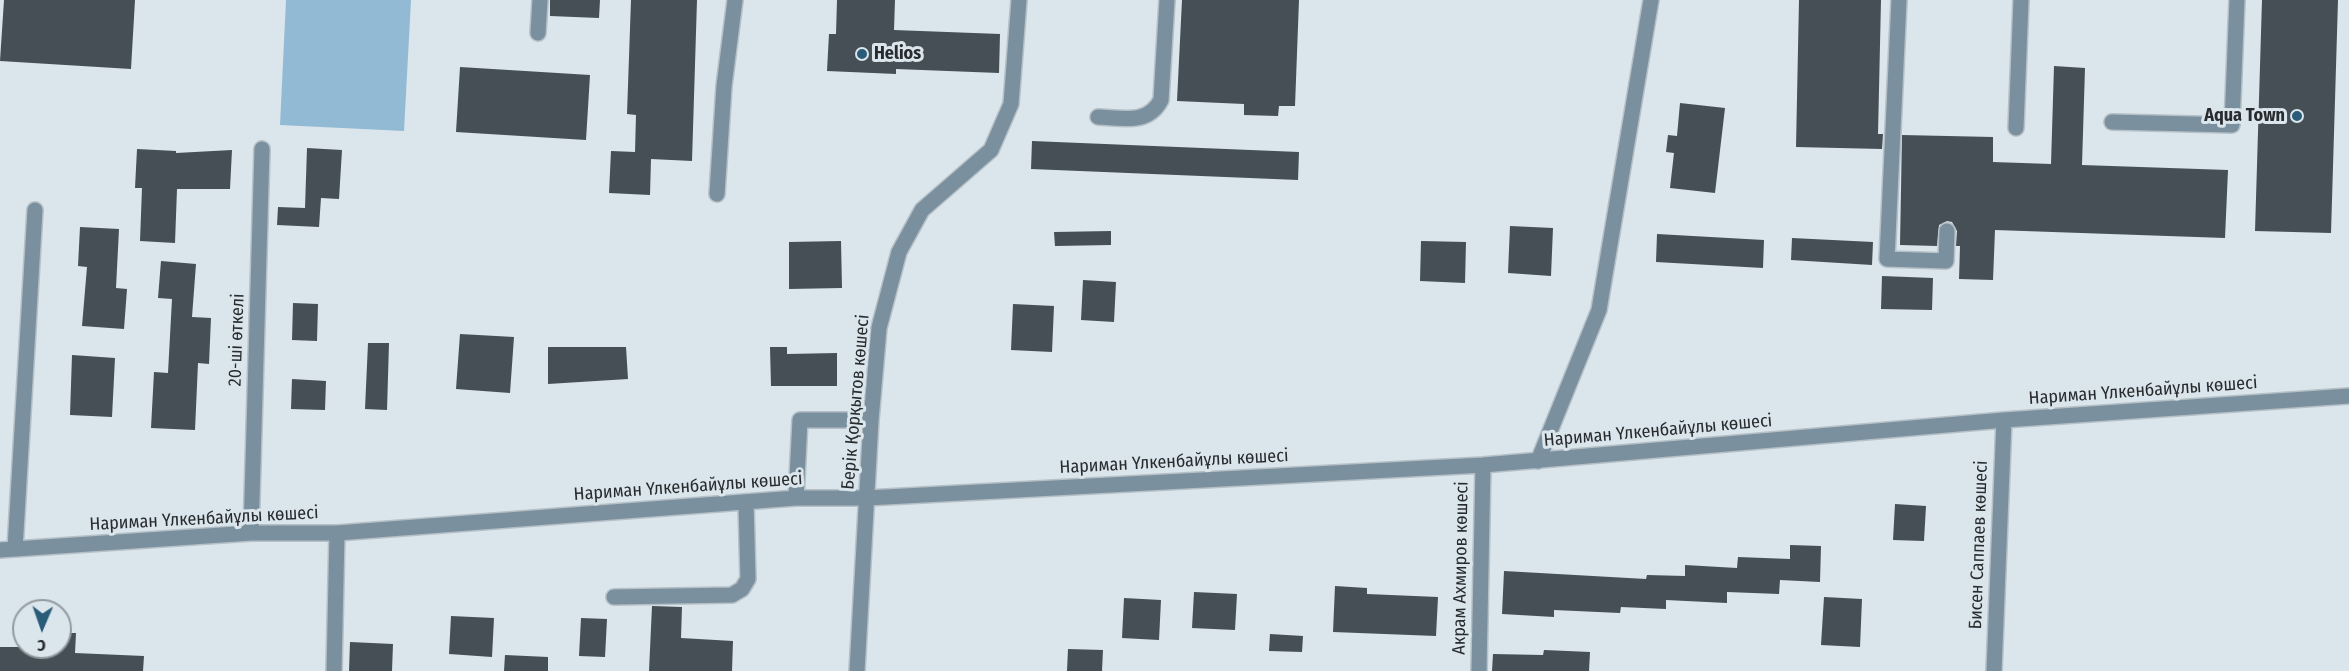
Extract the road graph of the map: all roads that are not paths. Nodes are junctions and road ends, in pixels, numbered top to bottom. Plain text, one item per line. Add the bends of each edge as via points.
1 (540, 0) edge
2 (735, 0) edge
3 (1019, 0) edge
4 (1167, 0) edge
5 (1651, 0) edge
6 (1899, 0) edge
7 (2020, 0) edge
8 (2237, 0) edge
9 (538, 33) dead end
10 (1098, 117) dead end
11 (2112, 122) dead end
12 (2016, 128) dead end
13 (262, 149) dead end
14 (717, 194) dead end
15 (35, 210) dead end
16 (1947, 231) dead end
17 (2349, 396) edge
18 (871, 420) junction
19 (2004, 420) junction
20 (1538, 461) junction
21 (1483, 465) junction
22 (796, 498) junction
23 (867, 498) junction
24 (746, 502) junction
25 (337, 532) junction
26 (251, 533) junction
27 (8, 549) edge
28 (614, 597) dead end
29 (334, 671) edge
30 (857, 671) edge
31 (1479, 671) edge
32 (1994, 671) edge

1 - 9 street
2 - 14 street via 724,86
3 - 18 street, Берік Қорқытов көшесі via 1011,104 991,150 922,210 899,252 879,328
4 - 10 street via 1161,100 1155,112 1142,119
5 - 20 street via 1599,310
6 - 16 street via 1887,259 1946,261
7 - 12 street
8 - 11 street via 2232,125
13 - 26 street, 20-ші өткелі
15 - 27 street
17 - 19 street, Нариман Үлкенбайұлы көшесі
18 - 22 street via 800,420
18 - 23 street, Берік Қорқытов көшесі
19 - 20 street, Нариман Үлкенбайұлы көшесі
19 - 32 street, Бисен Саппаев көшесі
20 - 21 street, Нариман Үлкенбайұлы көшесі
21 - 23 street, Нариман Үлкенбайұлы көшесі
21 - 31 street, Акрам Ахмиров көшесі
22 - 23 street, Нариман Үлкенбайұлы көшесі
22 - 24 street, Нариман Үлкенбайұлы көшесі
23 - 30 street, Берік Қорқытов көшесі
24 - 25 street, Нариман Үлкенбайұлы көшесі
24 - 28 street via 748,579 742,589 732,595
25 - 26 street, Нариман Үлкенбайұлы көшесі
25 - 29 street
26 - 27 street, Нариман Үлкенбайұлы көшесі

